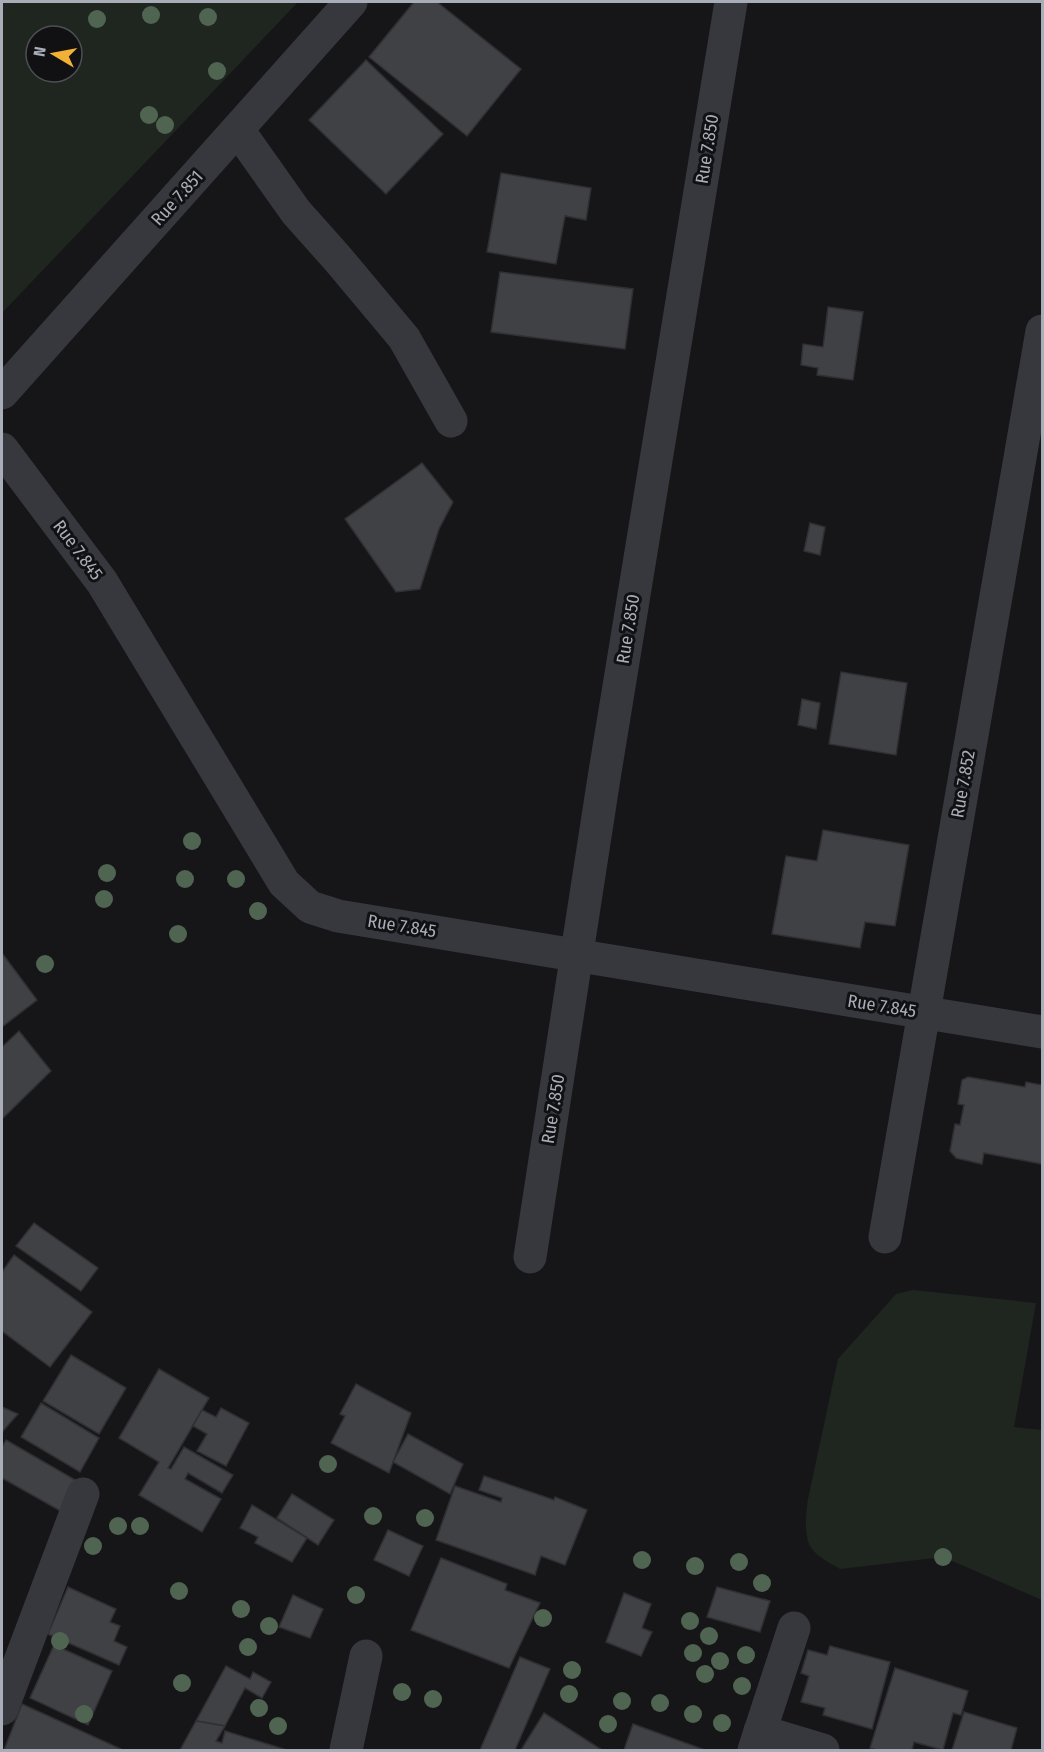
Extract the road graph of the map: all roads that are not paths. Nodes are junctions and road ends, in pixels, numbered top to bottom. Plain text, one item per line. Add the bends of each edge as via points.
1 (351, 2) edge
2 (731, 2) edge
3 (238, 130) junction
4 (1042, 331) edge
5 (2, 393) edge
6 (451, 421) dead end
7 (2, 449) edge
8 (578, 955) junction
9 (923, 1012) junction
10 (1042, 1032) edge
11 (885, 1238) dead end
12 (530, 1257) dead end
13 (83, 1494) dead end
14 (794, 1628) dead end
15 (366, 1656) dead end
16 (2, 1709) edge
17 (757, 1741) edge
18 (346, 1750) edge
19 (823, 1750) edge

1 - 3 street, Rue 7.851
2 - 8 street, Rue 7.850
3 - 5 street, Rue 7.851
3 - 6 street via 296,212 404,338
4 - 9 street, Rue 7.852
7 - 8 street, Rue 7.845 via 102,582 284,883 310,907 339,916
8 - 9 street, Rue 7.845
8 - 12 street, Rue 7.850
9 - 10 street, Rue 7.845
9 - 11 street, Rue 7.852
13 - 16 street
14 - 17 street
15 - 18 street
17 - 19 street

